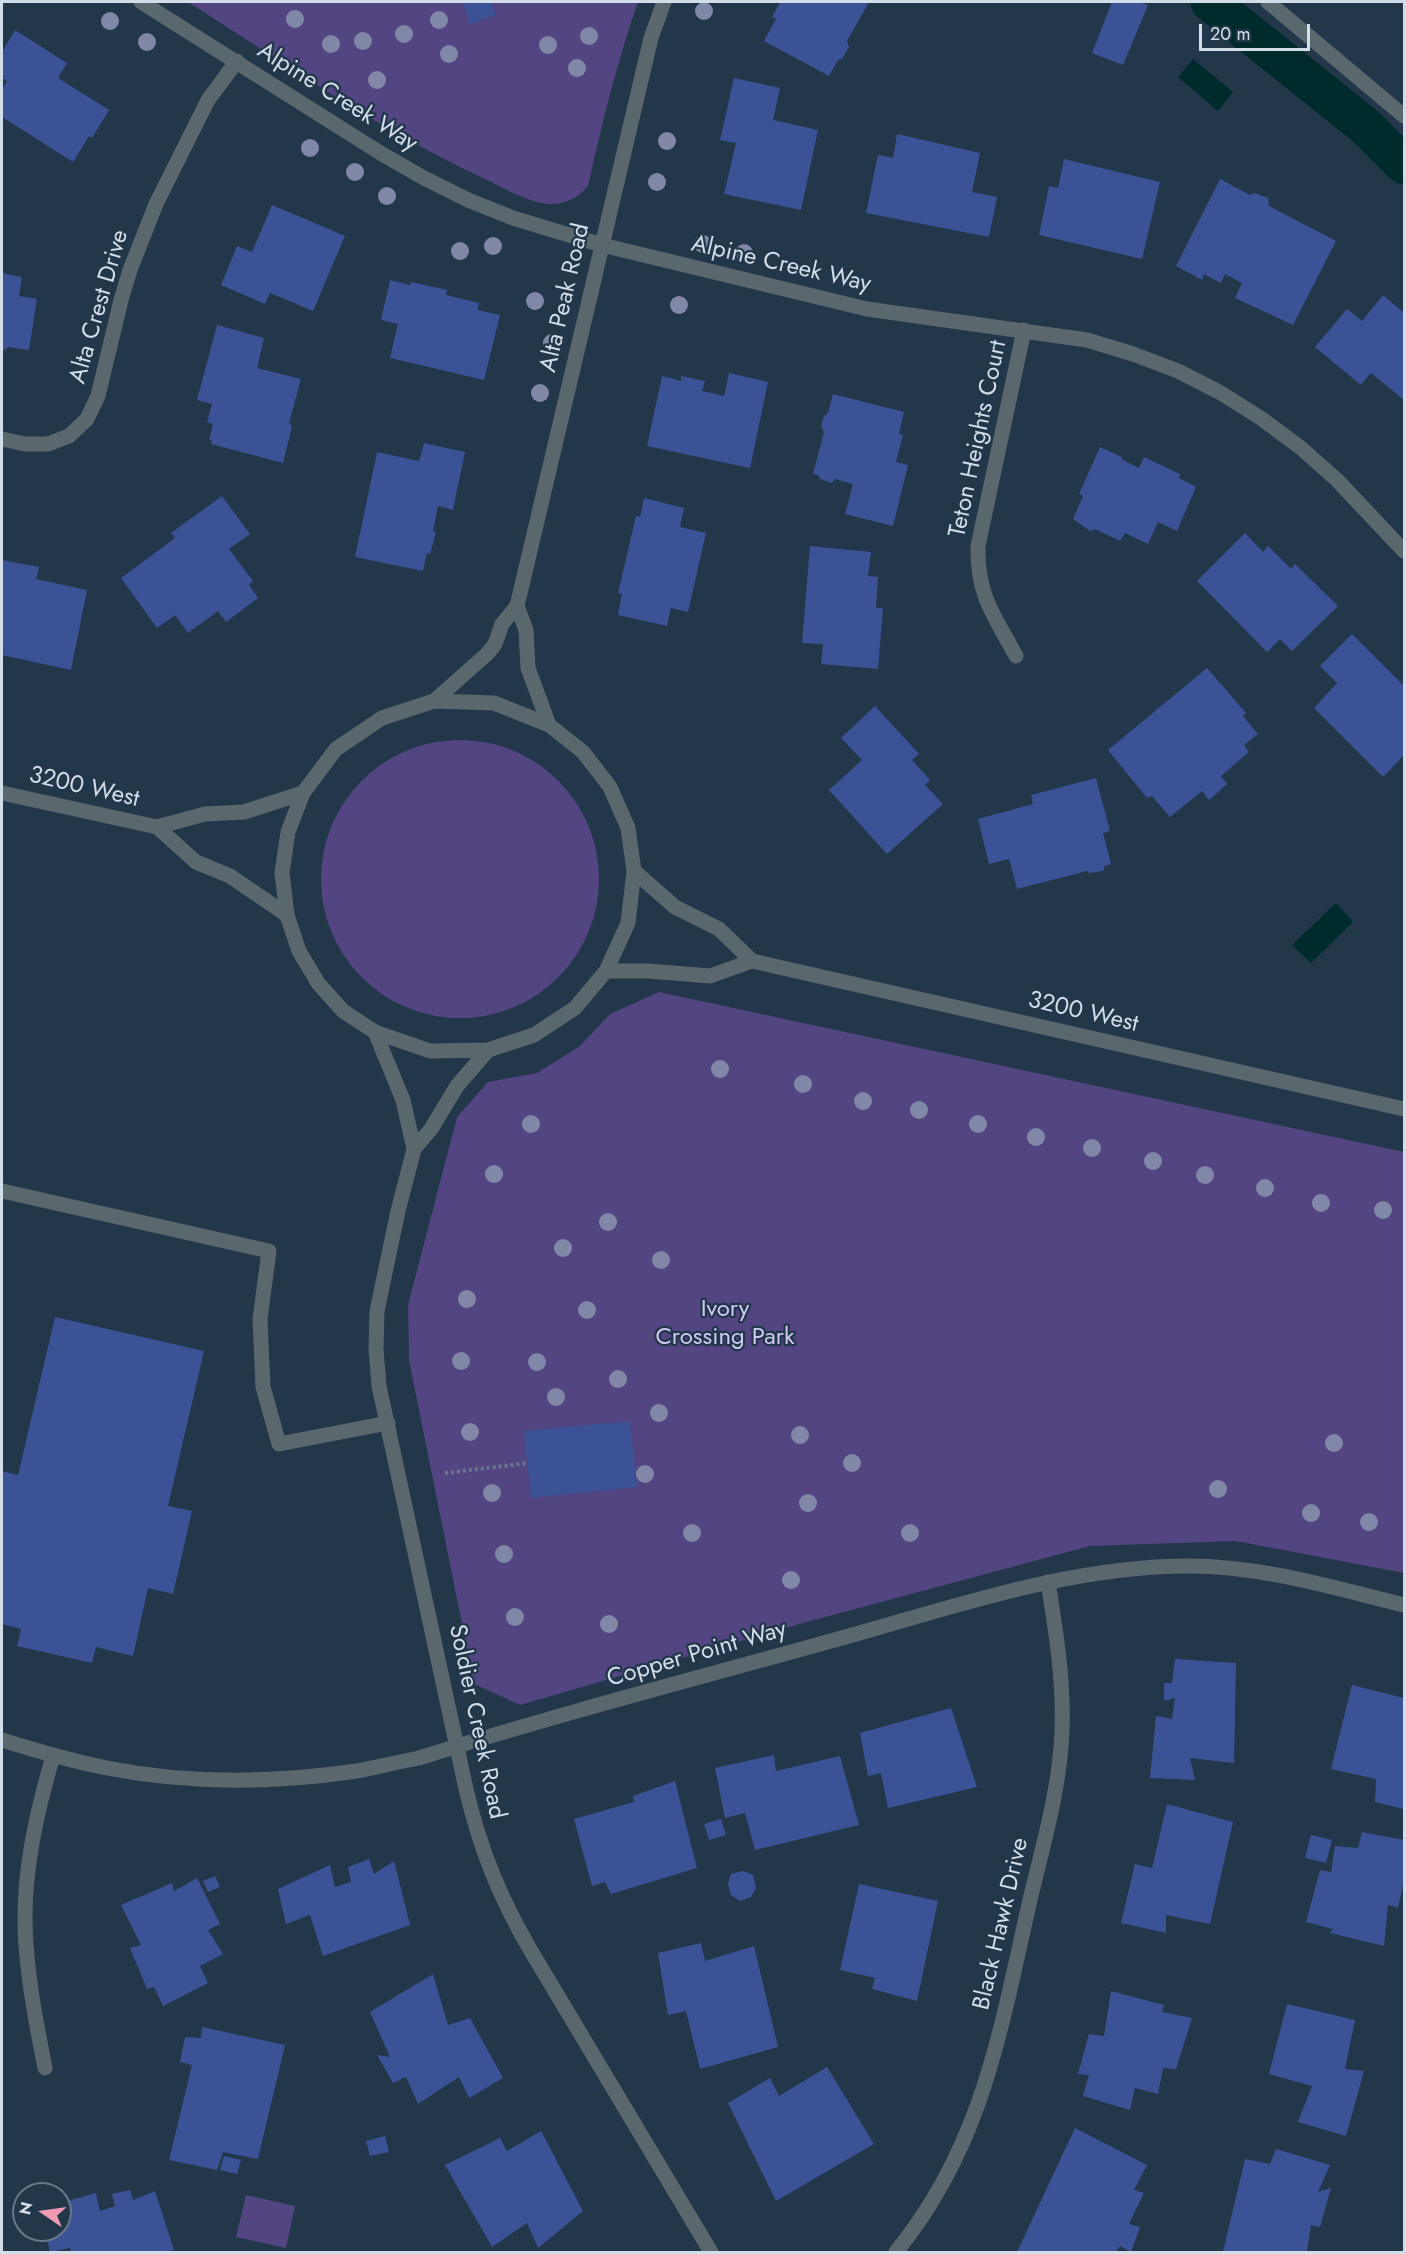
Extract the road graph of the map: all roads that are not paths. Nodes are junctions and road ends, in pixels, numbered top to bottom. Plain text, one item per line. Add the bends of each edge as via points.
1 (141, 2) edge
2 (664, 2) edge
3 (1268, 2) edge
4 (237, 61) junction
5 (1404, 116) edge
6 (602, 245) junction
7 (1024, 330) junction
8 (2, 440) edge
9 (1404, 551) edge
10 (517, 606) junction
11 (1016, 656) dead end
12 (434, 701) junction
13 (549, 725) junction
14 (2, 793) edge
15 (303, 793) junction
16 (156, 827) junction
17 (634, 871) junction
18 (287, 915) junction
19 (752, 961) junction
20 (606, 971) junction
21 (375, 1032) junction
22 (488, 1050) junction
23 (1404, 1109) edge
24 (414, 1149) junction
25 (2, 1191) edge
26 (388, 1423) junction
27 (1048, 1582) junction
28 (1404, 1605) edge
29 (2, 1740) edge
30 (458, 1746) junction
31 (53, 1756) junction
32 (45, 2068) dead end
33 (711, 2253) edge
34 (896, 2253) edge

1 - 4 street, Alpine Creek Way
2 - 6 street, Alta Peak Road via 651,38
3 - 5 street
4 - 6 street, Alpine Creek Way via 424,178 513,218
4 - 8 street, Alta Crest Drive via 208,100 156,204 130,270 98,396 87,419 69,436 48,444
6 - 7 street, Alpine Creek Way via 867,309
6 - 10 street, Alta Peak Road
7 - 9 street, Alpine Creek Way via 1087,340 1133,354 1221,393 1301,448
7 - 11 street, Teton Heights Court via 978,546 984,597
10 - 12 street, Alta Peak Road via 502,624 487,654
10 - 13 street via 526,630 528,668
12 - 13 street via 494,703
12 - 15 street via 382,718 336,749
13 - 17 street via 583,752 610,787 627,828
14 - 16 street, 3200 West
15 - 16 street, 3200 West via 244,812 205,814
15 - 18 street via 288,832 282,873
16 - 18 street, 3200 West via 196,862 230,876
17 - 19 street via 675,907 719,929
17 - 20 street via 628,923
18 - 21 street via 299,951 318,983 343,1011
19 - 20 street via 710,976
19 - 23 street, 3200 West
20 - 22 street via 575,1008 534,1035
21 - 22 street via 430,1051
21 - 24 street, Soldier Creek Road via 403,1100
22 - 24 street, Soldier Creek Road via 457,1086
24 - 26 street, Soldier Creek Road via 378,1311 378,1377
25 - 26 street via 269,1251 260,1319 263,1387 279,1444
26 - 30 street, Soldier Creek Road
27 - 28 street, Copper Point Way via 1126,1569 1191,1566 1296,1578
27 - 30 street, Copper Point Way
27 - 34 street, Black Hawk Drive via 1063,1701 1059,1765 1051,1808 979,2106 936,2196
29 - 31 street, Copper Point Way
30 - 31 street, Copper Point Way via 358,1770 234,1780 109,1768
30 - 33 street, Soldier Creek Road via 476,1832 509,1913
31 - 32 street via 31,1844 26,1894 31,1994

